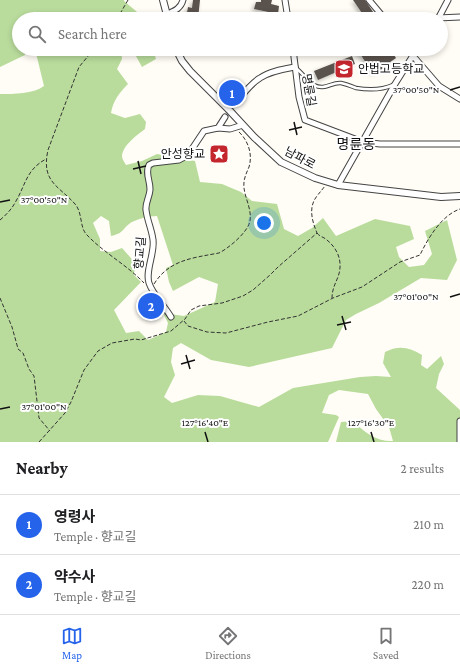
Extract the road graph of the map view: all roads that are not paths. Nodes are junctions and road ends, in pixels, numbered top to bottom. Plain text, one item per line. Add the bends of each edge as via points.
1 (163, 0) edge
2 (183, 0) edge
3 (285, 0) edge
4 (369, 0) edge
5 (448, 0) edge
6 (167, 12) edge
7 (174, 12) edge
8 (287, 12) edge
9 (379, 12) edge
10 (442, 12) edge
11 (460, 17) edge
12 (448, 18) edge
13 (180, 56) edge
14 (294, 56) edge
15 (412, 56) edge
16 (414, 56) edge
17 (295, 67) junction
18 (395, 84) junction
19 (460, 99) edge
20 (236, 103) tunnel mouth
21 (225, 117) tunnel mouth
22 (243, 125) junction
23 (218, 128) junction
24 (363, 142) junction
25 (460, 144) edge
26 (338, 186) junction
27 (460, 196) edge
28 (171, 317) dead end
29 (460, 420) edge
30 (460, 442) edge

1 - 6 street
2 - 7 street
3 - 8 street
4 - 9 street
5 - 10 street
11 - 12 street
13 - 22 street, 남파로 via 190,71
14 - 17 street, 명륜길
15 - 18 street
16 - 19 street via 439,86
17 - 18 lane via 315,85 326,88 341,83 358,88 380,89
17 - 20 street via 260,78
17 - 24 street, 명륜길 via 305,120
18 - 24 street
21 - 23 street
22 - 23 street via 230,129
22 - 26 street, 남파로 via 281,162
23 - 28 street, 향교길 via 204,131 188,155 178,160 153,163 148,168 150,190 146,211 154,242 149,282
24 - 25 street, 명륜길
24 - 26 street
26 - 27 street, 남파로 via 441,197
29 - 30 street

